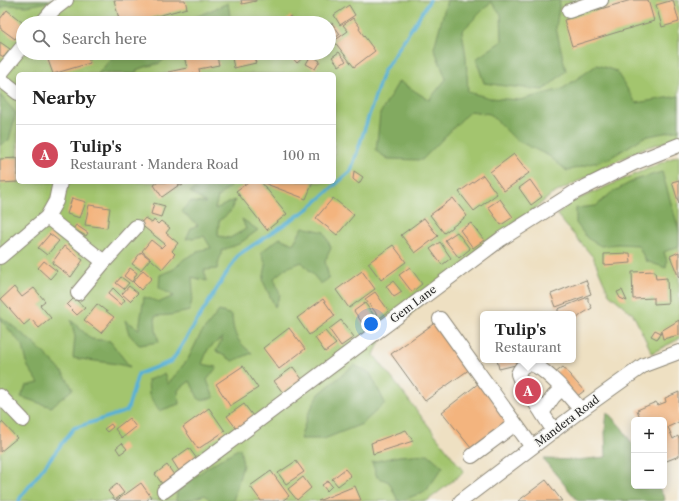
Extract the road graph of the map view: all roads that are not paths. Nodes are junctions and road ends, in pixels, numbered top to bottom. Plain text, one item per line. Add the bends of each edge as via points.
1 (66, 0) edge
2 (601, 0) edge
3 (568, 10) dead end
4 (48, 16) edge
5 (16, 55) edge
6 (0, 74) edge
7 (0, 80) edge
8 (16, 92) edge
9 (679, 146) edge
10 (60, 184) edge
11 (47, 217) junction
12 (136, 227) dead end
13 (0, 257) edge
14 (104, 262) junction
15 (78, 292) dead end
16 (440, 319) dead end
17 (679, 352) edge
18 (562, 388) junction
19 (0, 396) edge
20 (581, 410) junction
21 (542, 413) junction
22 (23, 420) dead end
23 (515, 424) junction
24 (554, 431) junction
25 (532, 447) junction
26 (472, 456) dead end
27 (164, 491) dead end
28 (461, 501) edge

1 - 4 street
2 - 3 street
5 - 6 street
7 - 8 street
9 - 27 street, Gem Lane via 634,163 575,192 500,239
10 - 11 street via 56,201
11 - 13 street
11 - 14 street
12 - 14 street
14 - 15 street
16 - 23 street
17 - 20 street, Mandera Road via 644,365
18 - 20 street
18 - 21 street
18 - 21 street via 535,365 520,369 520,379
19 - 22 street
20 - 24 street, Mandera Road
21 - 24 street
23 - 25 street
23 - 26 street
24 - 25 street, Mandera Road
25 - 28 street, Mandera Road

